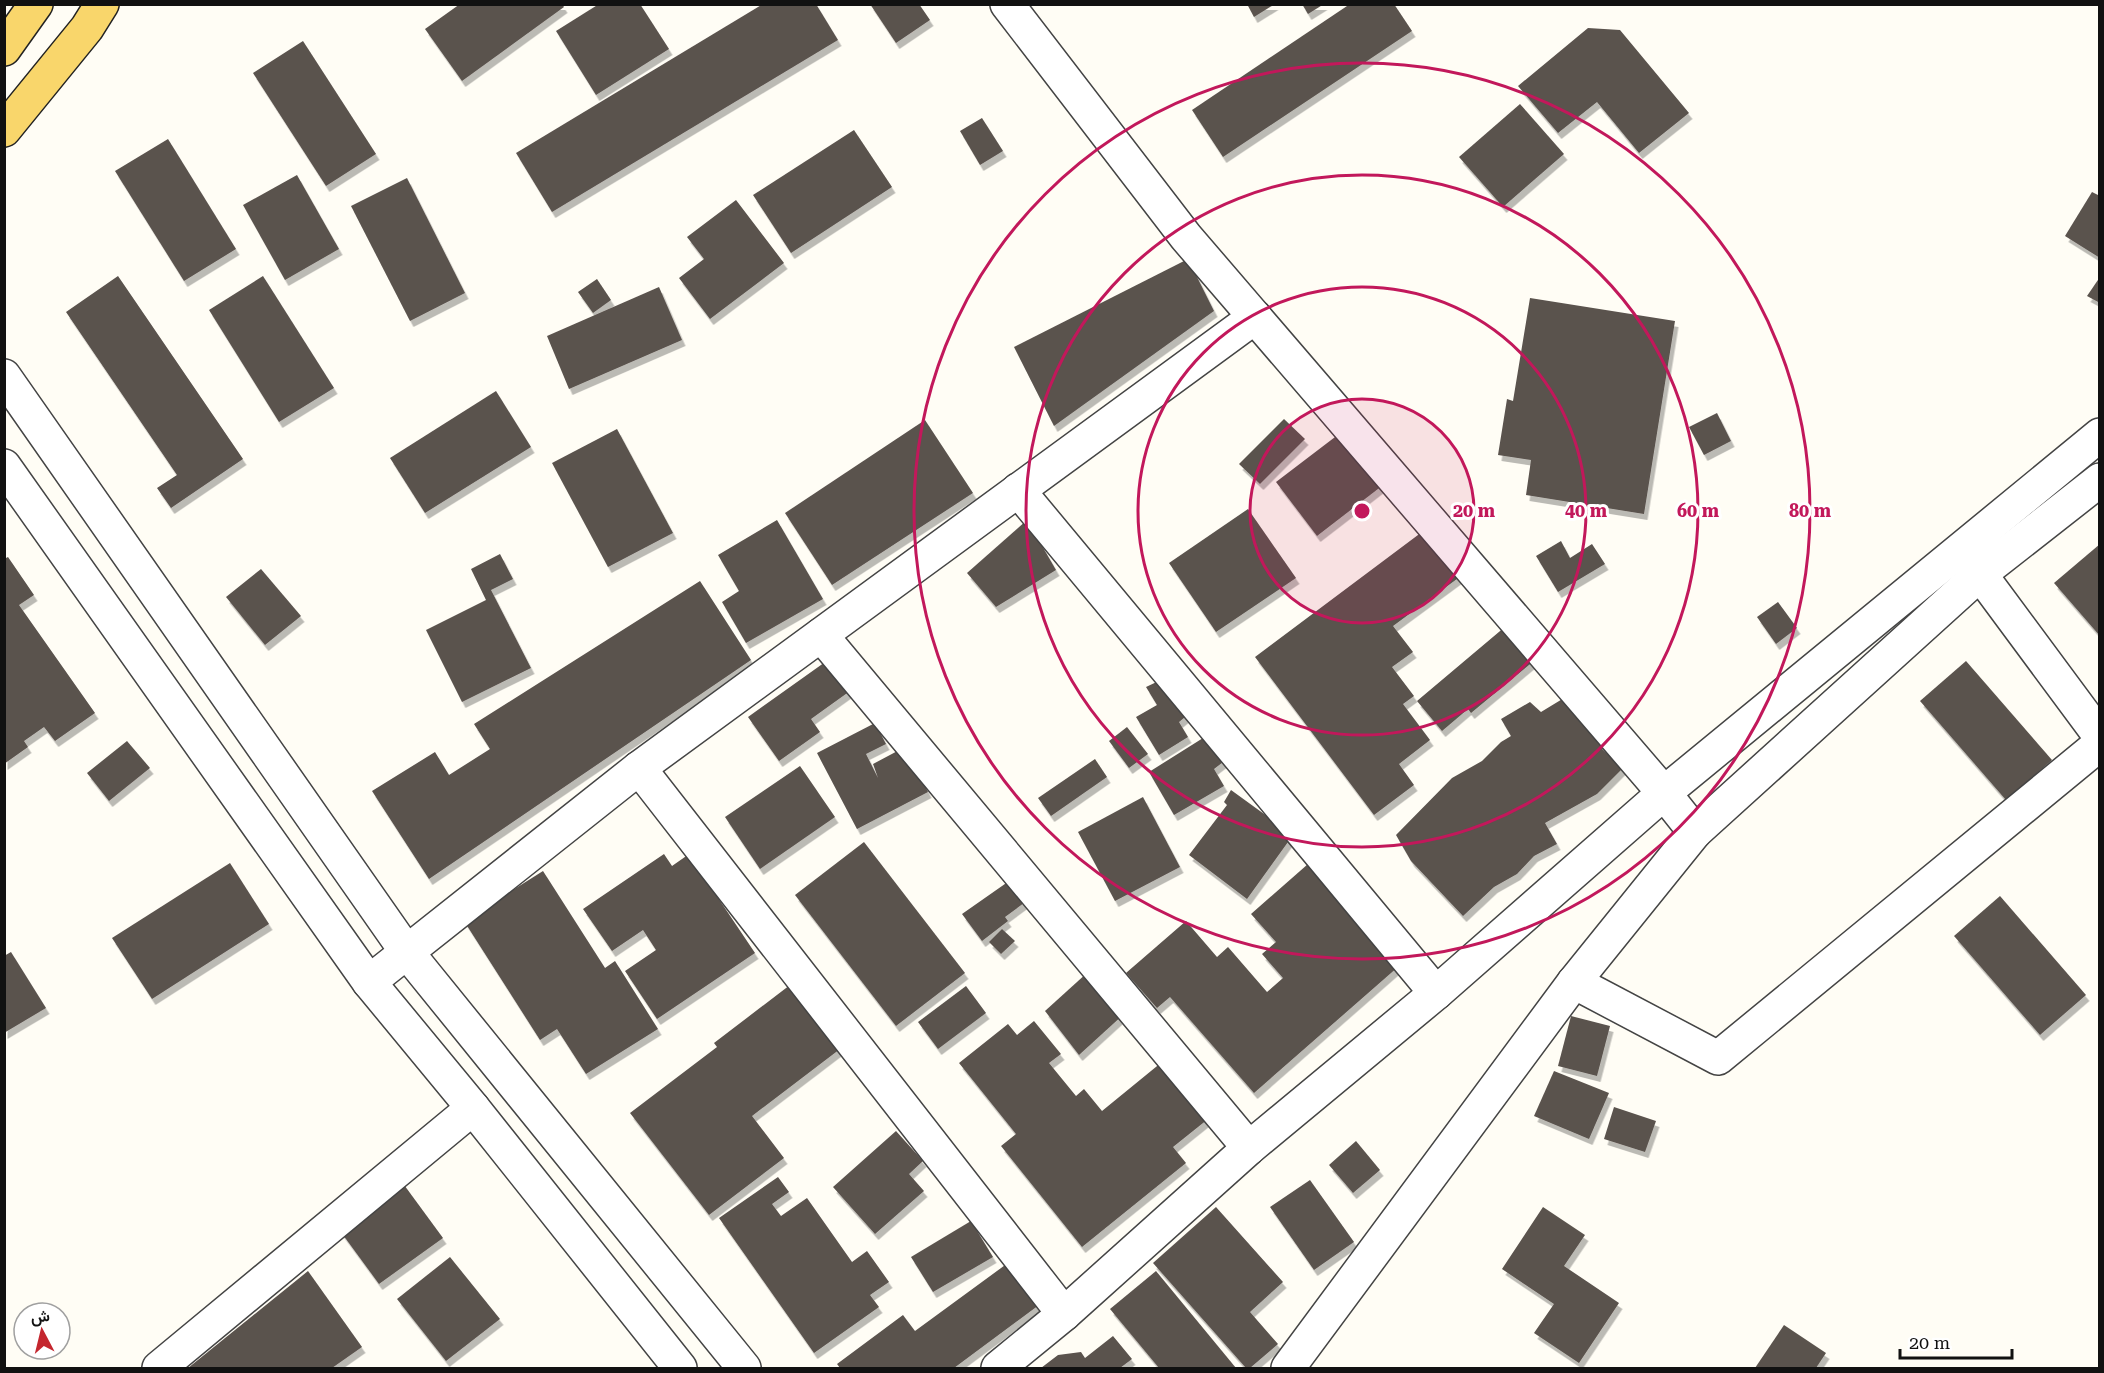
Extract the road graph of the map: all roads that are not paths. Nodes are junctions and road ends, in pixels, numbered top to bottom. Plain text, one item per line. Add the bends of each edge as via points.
1 (36, 4) edge
2 (102, 4) edge
3 (1006, 4) edge
4 (4, 49) edge
5 (4, 130) edge
6 (1255, 317) junction
7 (4, 376) edge
8 (2100, 435) edge
9 (4, 466) edge
10 (2100, 480) edge
11 (1018, 490) junction
12 (1980, 574) junction
13 (821, 635) junction
14 (2100, 736) edge
15 (2100, 744) edge
16 (639, 768) junction
17 (1664, 793) junction
18 (1695, 832) junction
19 (406, 951) junction
20 (369, 982) junction
21 (1574, 982) junction
22 (1436, 993) junction
23 (473, 1108) junction
24 (1250, 1148) junction
25 (1064, 1314) junction
26 (159, 1368) edge
27 (680, 1368) edge
28 (744, 1368) edge
29 (998, 1368) edge
30 (1288, 1368) edge

1 - 4 main road
2 - 5 main road
3 - 6 street via 1186,237
6 - 11 street
6 - 17 street
7 - 19 street
8 - 17 street
9 - 20 street
10 - 12 street
11 - 13 street
11 - 22 street
12 - 14 street
12 - 18 street
13 - 16 street
13 - 24 street
15 - 21 street via 1718,1058
16 - 19 street
16 - 25 street
17 - 18 street
17 - 22 street
18 - 21 street
19 - 20 street
19 - 28 street
20 - 23 street
21 - 30 street
22 - 24 street
23 - 26 street
23 - 27 street
24 - 25 street
25 - 29 street

